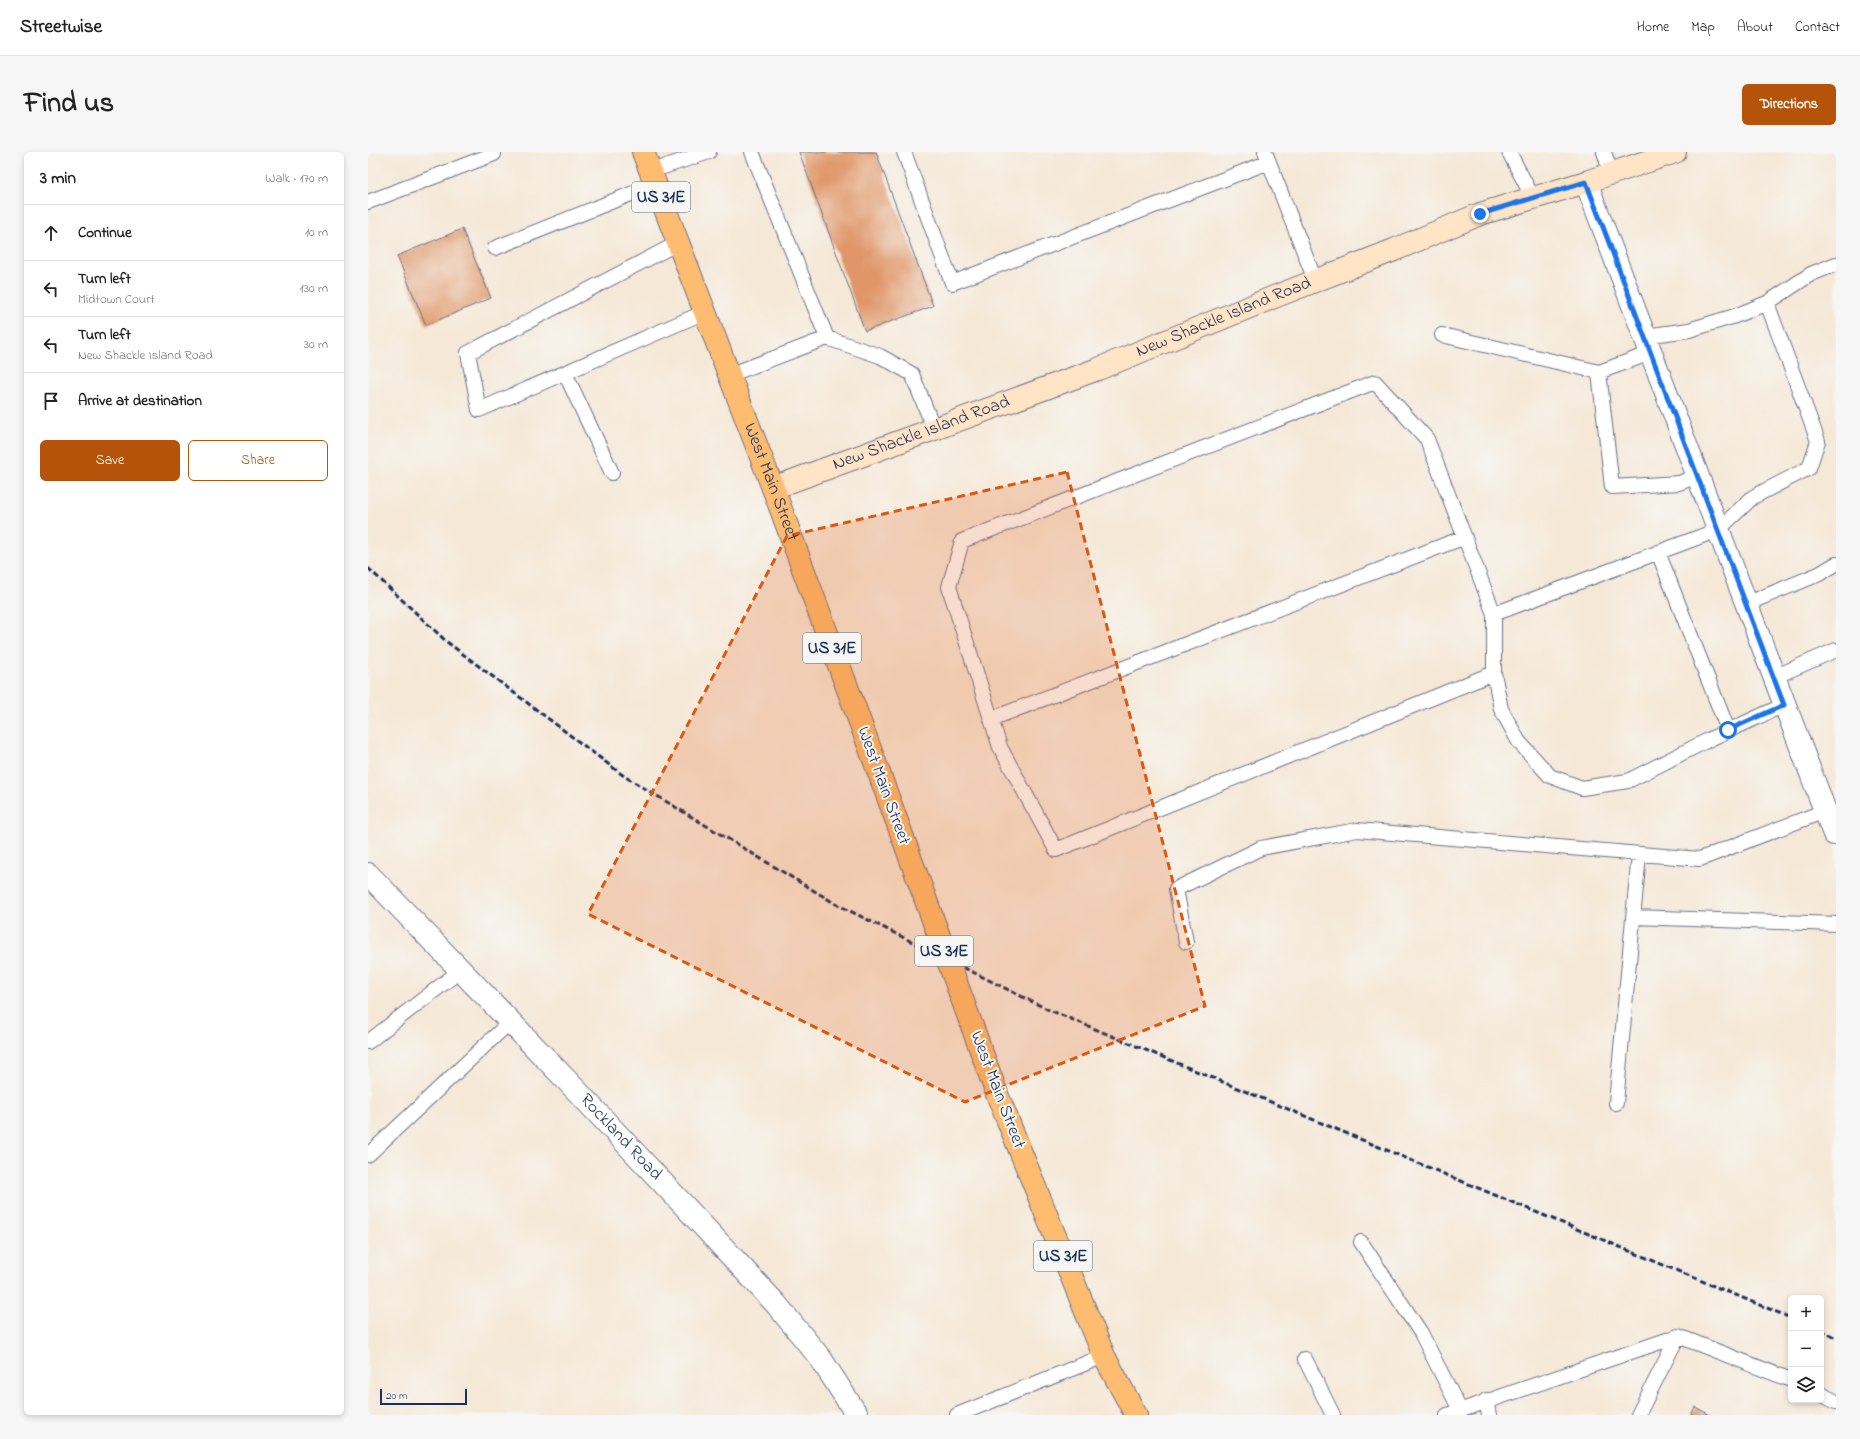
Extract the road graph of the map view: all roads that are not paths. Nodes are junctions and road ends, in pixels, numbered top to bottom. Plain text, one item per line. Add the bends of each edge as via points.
1 (493, 152) edge
2 (709, 152) edge
3 (752, 152) edge
4 (904, 152) edge
5 (1509, 152) edge
6 (1604, 152) edge
7 (1675, 152) edge
8 (1267, 157) edge
9 (650, 169) edge
10 (1611, 174) junction
11 (1586, 182) junction
12 (1533, 198) junction
13 (368, 202) edge
14 (678, 243) junction
15 (495, 248) dead end
16 (1836, 264) edge
17 (1315, 280) junction
18 (1767, 303) junction
19 (705, 312) junction
20 (1442, 335) dead end
21 (827, 338) junction
22 (1648, 344) junction
23 (1599, 372) junction
24 (565, 373) junction
25 (729, 375) junction
26 (934, 429) junction
27 (612, 473) dead end
28 (1698, 476) junction
29 (773, 488) junction
30 (1718, 530) junction
31 (1465, 537) junction
32 (1658, 552) junction
33 (1836, 564) edge
34 (1746, 604) junction
35 (1494, 614) junction
36 (1836, 650) edge
37 (1494, 673) junction
38 (1774, 677) junction
39 (1784, 705) junction
40 (990, 719) junction
41 (1728, 730) junction
42 (1825, 811) junction
43 (1835, 836) edge
44 (1639, 854) junction
45 (368, 874) edge
46 (1633, 917) junction
47 (1836, 924) edge
48 (1186, 942) dead end
49 (461, 970) junction
50 (510, 1022) junction
51 (368, 1042) edge
52 (1616, 1103) dead end
53 (368, 1155) edge
54 (1361, 1242) dead end
55 (1678, 1336) junction
56 (1104, 1356) junction
57 (1305, 1359) dead end
58 (1788, 1379) edge
59 (1824, 1396) edge
60 (1486, 1400) junction
61 (1836, 1402) edge
62 (1454, 1413) edge
63 (857, 1415) edge
64 (957, 1415) edge
65 (1136, 1415) edge
66 (1333, 1415) edge
67 (1489, 1415) edge
68 (1638, 1415) edge

1 - 13 lane via 494,154
2 - 9 lane
3 - 21 lane
4 - 8 lane via 952,283
5 - 12 lane
6 - 10 lane
7 - 10 main road, New Shackle Island Road
8 - 17 lane
9 - 14 main road, West Main Street / US 31E
9 - 15 lane
10 - 11 main road, New Shackle Island Road
11 - 12 main road, New Shackle Island Road
11 - 22 street
12 - 17 main road, New Shackle Island Road via 1480,214
14 - 19 main road, West Main Street / US 31E
14 - 24 lane via 468,353 479,410
16 - 18 lane via 1811,274
17 - 26 main road, New Shackle Island Road via 1098,369
18 - 22 lane
18 - 30 lane via 1818,441 1809,468 1753,497
19 - 24 lane
19 - 25 main road, West Main Street / US 31E
20 - 23 lane
21 - 25 lane
21 - 26 lane via 880,356 912,374
22 - 23 lane
22 - 28 street
23 - 28 lane via 1612,487 1678,483
24 - 27 lane
25 - 29 main road, West Main Street / US 31E
26 - 29 main road, New Shackle Island Road
28 - 30 street
29 - 56 main road, West Main Street / US 31E, bridge via 997,1094
30 - 32 lane
30 - 34 street
31 - 35 lane
31 - 40 lane
31 - 40 lane via 1427,439 1375,382 962,541 949,587
32 - 35 lane
32 - 41 lane
33 - 34 lane via 1819,574
34 - 38 street
35 - 37 lane
36 - 38 lane
37 - 40 lane via 1056,850 1000,747
37 - 41 lane via 1501,710 1519,742 1550,776 1582,788 1628,781
38 - 39 street
39 - 41 lane
39 - 42 street
42 - 43 street
42 - 44 lane via 1700,859
44 - 46 lane
44 - 48 lane via 1357,830 1261,848 1176,889
45 - 49 street, Rockland Road
46 - 47 lane
46 - 52 lane
49 - 50 street, Rockland Road
49 - 51 lane
50 - 53 lane
50 - 63 street, Rockland Road via 776,1304 821,1359
54 - 62 lane via 1421,1333
55 - 58 lane
55 - 60 lane
55 - 68 lane
56 - 64 lane
56 - 65 main road, West Main Street / US 31E
57 - 66 lane
59 - 61 lane
60 - 62 lane
60 - 67 lane

